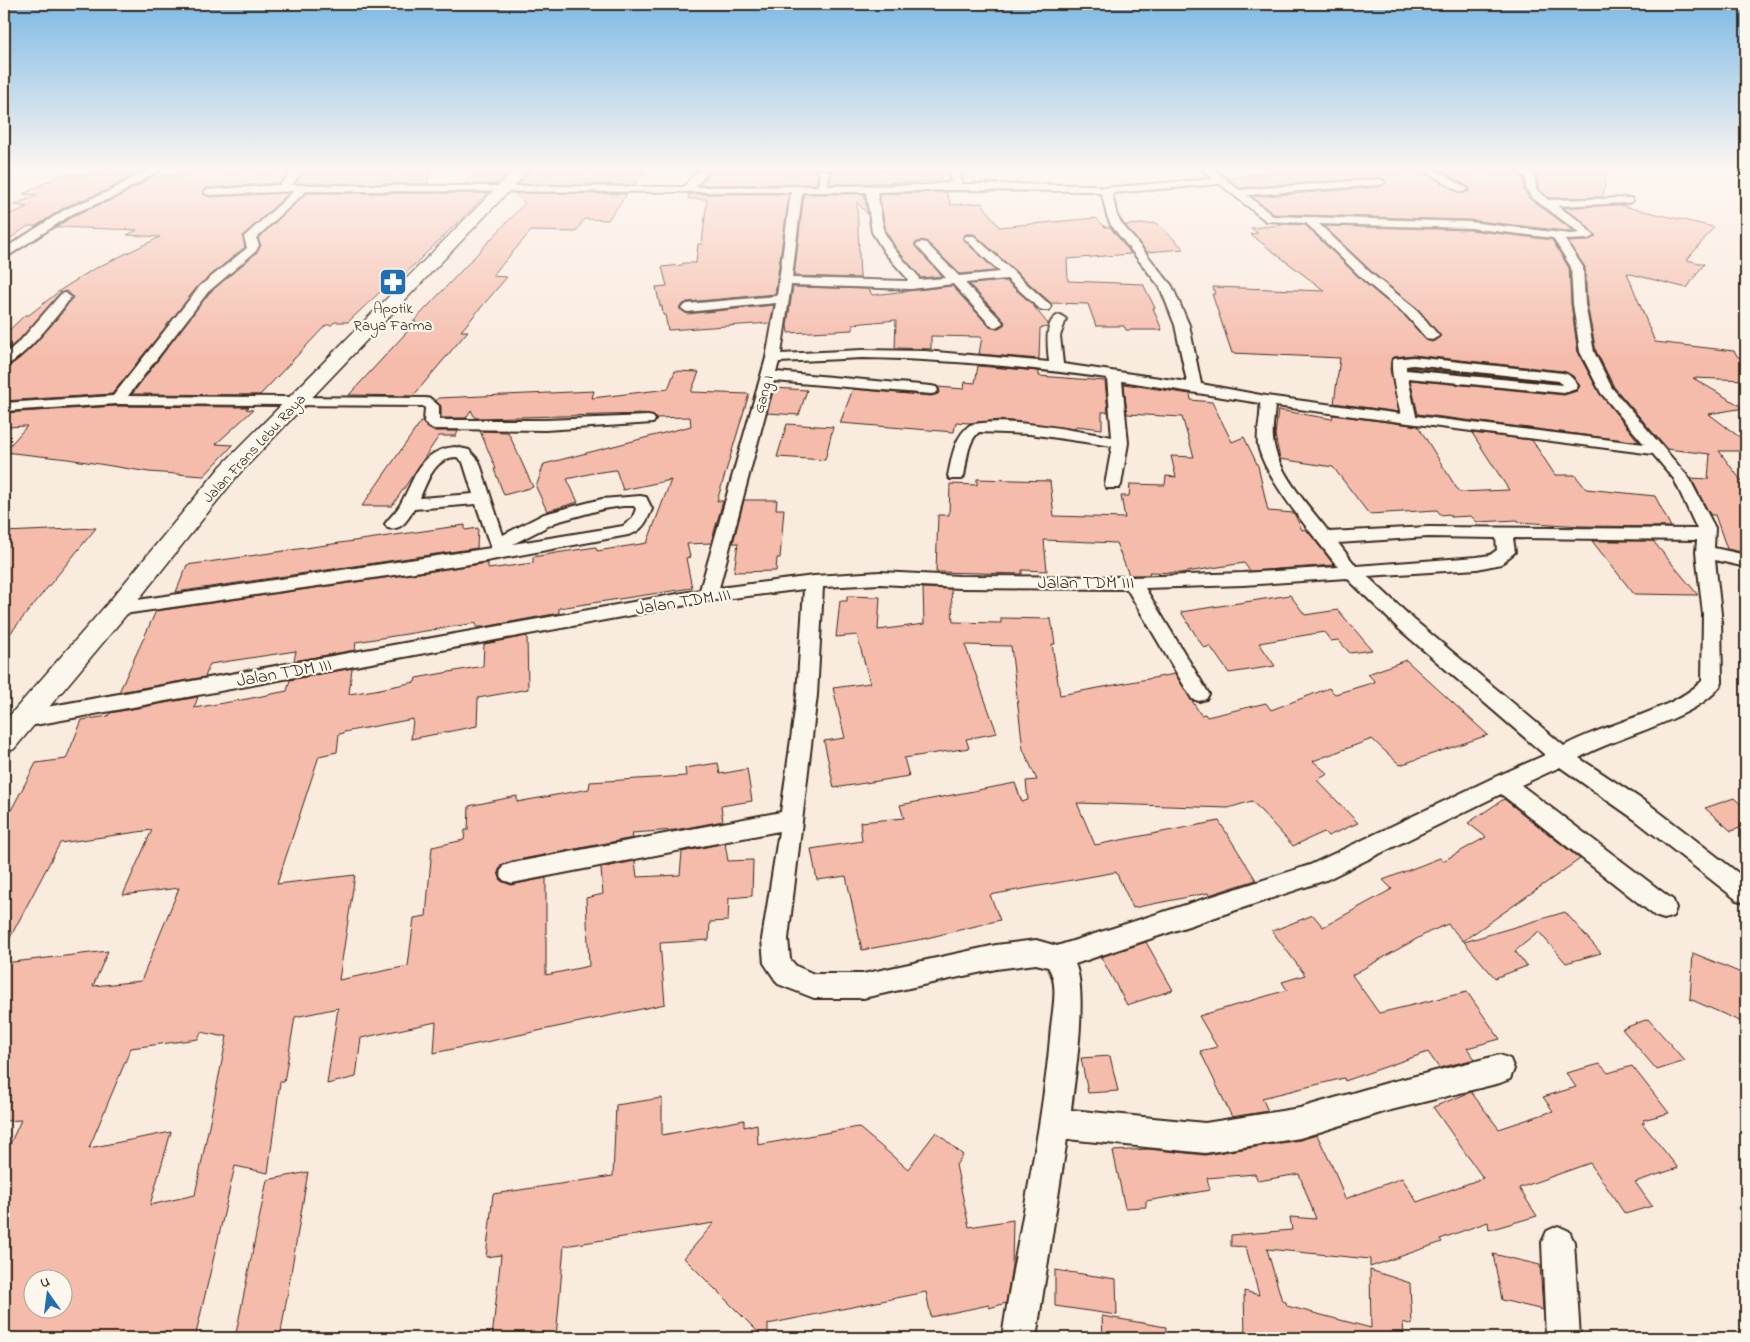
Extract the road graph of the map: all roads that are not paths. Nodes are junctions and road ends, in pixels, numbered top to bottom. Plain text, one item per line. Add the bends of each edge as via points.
1 (38, 233) edge
2 (255, 233) edge
3 (462, 233) edge
4 (794, 233) edge
5 (878, 233) edge
6 (1123, 233) edge
7 (1322, 233) edge
8 (1530, 233) edge
9 (1587, 233) edge
10 (1557, 236) junction
11 (970, 238) dead end
12 (922, 245) dead end
13 (4, 254) edge
14 (1009, 275) junction
15 (956, 281) junction
16 (786, 282) junction
17 (911, 285) junction
18 (65, 297) dead end
19 (783, 299) junction
20 (1045, 307) dead end
21 (687, 308) dead end
22 (1060, 319) dead end
23 (996, 323) dead end
24 (1432, 336) dead end
25 (773, 358) junction
26 (4, 362) edge
27 (1057, 367) junction
28 (1399, 373) junction
29 (1114, 375) junction
30 (768, 376) junction
31 (1195, 386) junction
32 (931, 390) dead end
33 (117, 400) junction
34 (1266, 400) junction
35 (298, 401) junction
36 (4, 407) edge
37 (648, 420) dead end
38 (1409, 420) junction
39 (1120, 443) junction
40 (1658, 450) junction
41 (956, 476) dead end
42 (1113, 485) dead end
43 (484, 498) junction
44 (408, 504) junction
45 (394, 524) dead end
46 (1502, 532) junction
47 (1324, 538) junction
48 (500, 548) junction
49 (1706, 551) junction
50 (1746, 561) edge
51 (1350, 570) junction
52 (814, 582) junction
53 (1133, 583) junction
54 (708, 596) junction
55 (117, 609) junction
56 (1199, 694) dead end
57 (24, 719) junction
58 (4, 742) edge
59 (1562, 757) junction
60 (1503, 783) junction
61 (792, 819) junction
62 (512, 873) dead end
63 (1746, 893) edge
64 (1664, 908) dead end
65 (1056, 958) junction
66 (1500, 1069) dead end
67 (1055, 1124) junction
68 (1558, 1242) dead end
69 (1019, 1338) edge
70 (1563, 1338) edge

1 - 13 street
2 - 33 street via 250,237 252,249 204,289
3 - 35 main road, Jalan Frans Lebu Raya
4 - 16 street, Gang I
5 - 17 street via 889,251 914,279
6 - 31 street via 1166,286 1182,325
7 - 24 street via 1369,278 1412,313
8 - 10 street
9 - 10 street via 1583,238
10 - 40 street via 1577,267 1587,352 1606,390
11 - 14 street
12 - 15 street
14 - 15 street
14 - 20 street
15 - 17 street
15 - 23 street
16 - 17 street
16 - 19 street, Gang I
18 - 26 street via 26,343
19 - 21 street
19 - 25 street, Gang I
22 - 27 street via 1053,336
25 - 27 street via 925,355
25 - 30 street, Gang I
27 - 29 street
28 - 28 street via 1564,389 1571,386 1563,377 1413,361 1398,362
28 - 38 street
29 - 31 street
29 - 39 street
30 - 32 street
30 - 54 street, Gang I
31 - 34 street
33 - 35 street
33 - 36 street
34 - 38 street
34 - 47 street via 1266,446 1276,470
35 - 37 street via 426,402 432,406 431,422 434,424 546,425
35 - 55 main road, Jalan Frans Lebu Raya via 229,472
38 - 40 street
39 - 41 street via 1016,428 976,428 966,437
39 - 42 street
40 - 49 street via 1681,478 1706,528
43 - 44 street
43 - 44 street via 472,461 466,454 452,452 434,458
43 - 48 street
44 - 45 street
46 - 47 street
46 - 49 street via 1671,533
46 - 51 street, Jalan TDM III via 1506,552 1494,560
47 - 51 street
48 - 48 street via 550,518 636,500 643,504 639,521 628,530
48 - 55 street via 470,558
49 - 50 street
49 - 59 street via 1712,614 1712,683 1699,696 1669,711 1586,743
51 - 53 street, Jalan TDM III via 1243,579
51 - 59 street via 1406,624
52 - 53 street, Jalan TDM III via 880,578
52 - 54 street, Jalan TDM III
52 - 61 street via 807,694
53 - 56 street
54 - 57 street, Jalan TDM III
55 - 57 main road, Jalan Frans Lebu Raya
57 - 58 main road, Jalan Frans Lebu Raya
59 - 60 street
59 - 63 street via 1642,812
60 - 64 street
60 - 65 street via 1317,873
61 - 62 street
61 - 65 street via 775,939 777,964 788,975 814,986 864,986 996,957 1036,952
65 - 67 street via 1066,972 1067,996
66 - 67 street via 1300,1123 1205,1138
67 - 69 street
68 - 70 street

